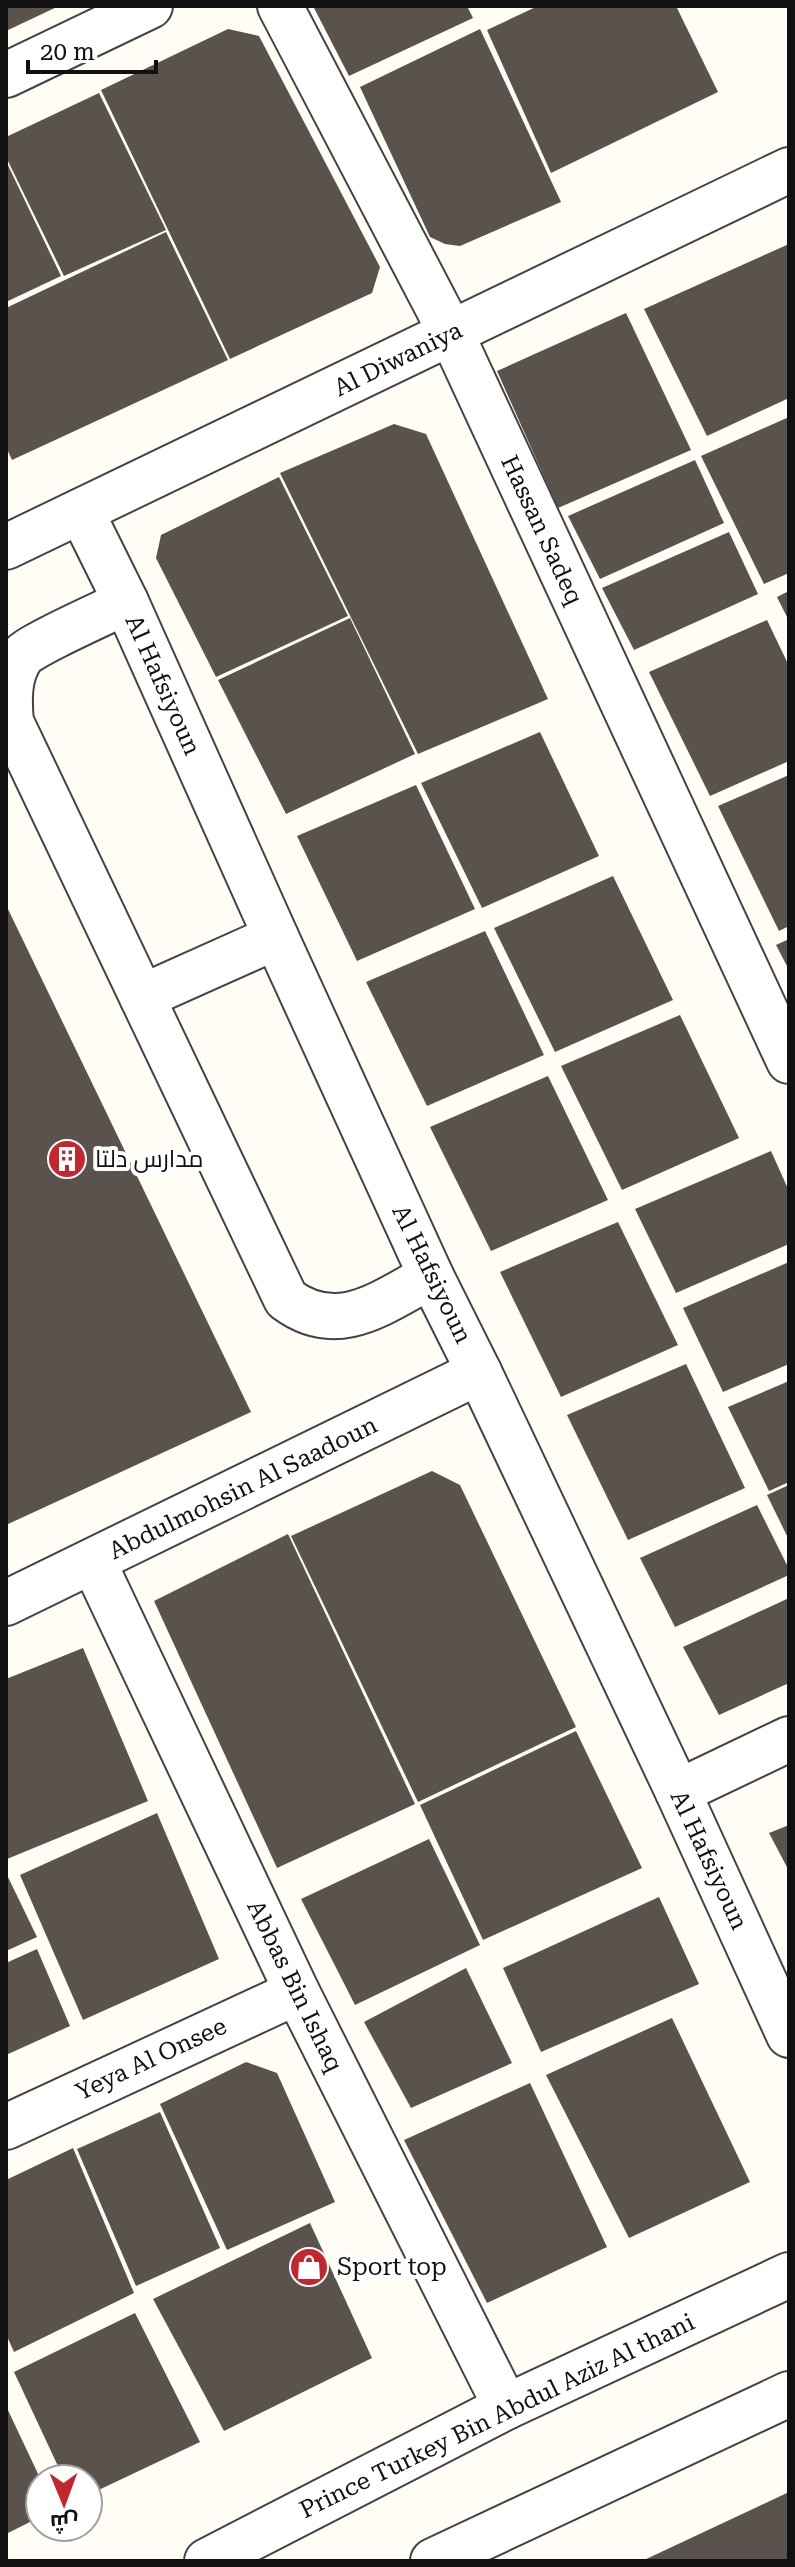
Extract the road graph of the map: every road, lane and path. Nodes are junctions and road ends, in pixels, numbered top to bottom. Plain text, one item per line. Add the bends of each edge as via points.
1 (150, 6) edge
2 (280, 6) edge
3 (6, 75) edge
4 (789, 170) edge
5 (451, 333) junction
6 (81, 511) junction
7 (6, 547) edge
8 (126, 602) junction
9 (276, 937) junction
10 (142, 997) junction
11 (789, 1061) edge
12 (431, 1276) junction
13 (479, 1372) junction
14 (93, 1561) junction
15 (6, 1603) edge
16 (789, 1739) edge
17 (678, 1792) junction
18 (297, 1992) junction
19 (789, 2035) edge
20 (6, 2127) edge
21 (789, 2275) edge
22 (789, 2394) edge
23 (506, 2407) junction
24 (207, 2561) edge
25 (433, 2561) edge

1 - 3 street
2 - 5 street, Hassan Sadeq
4 - 5 street, Al Diwaniya
5 - 6 street, Al Diwaniya
5 - 11 street, Hassan Sadeq
6 - 7 street, Al Diwaniya
6 - 8 street, Al Hafsiyoun
8 - 9 street, Al Hafsiyoun
8 - 10 street via 23,654 9,699 11,722
9 - 10 street
9 - 12 street, Al Hafsiyoun
10 - 12 street via 286,1299 304,1312 329,1317 361,1313
12 - 13 street, Al Hafsiyoun
13 - 14 street, Abdulmohsin Al Saadoun
13 - 17 street, Al Hafsiyoun
14 - 15 street, Abdulmohsin Al Saadoun
14 - 18 street, Abbas Bin Ishaq
16 - 17 street
17 - 19 street, Al Hafsiyoun
18 - 20 street, Yeya Al Onsee
18 - 23 street, Abbas Bin Ishaq
21 - 23 street, Prince Turkey Bin Abdul Aziz Al thani
22 - 25 street
23 - 24 street, Prince Turkey Bin Abdul Aziz Al thani

